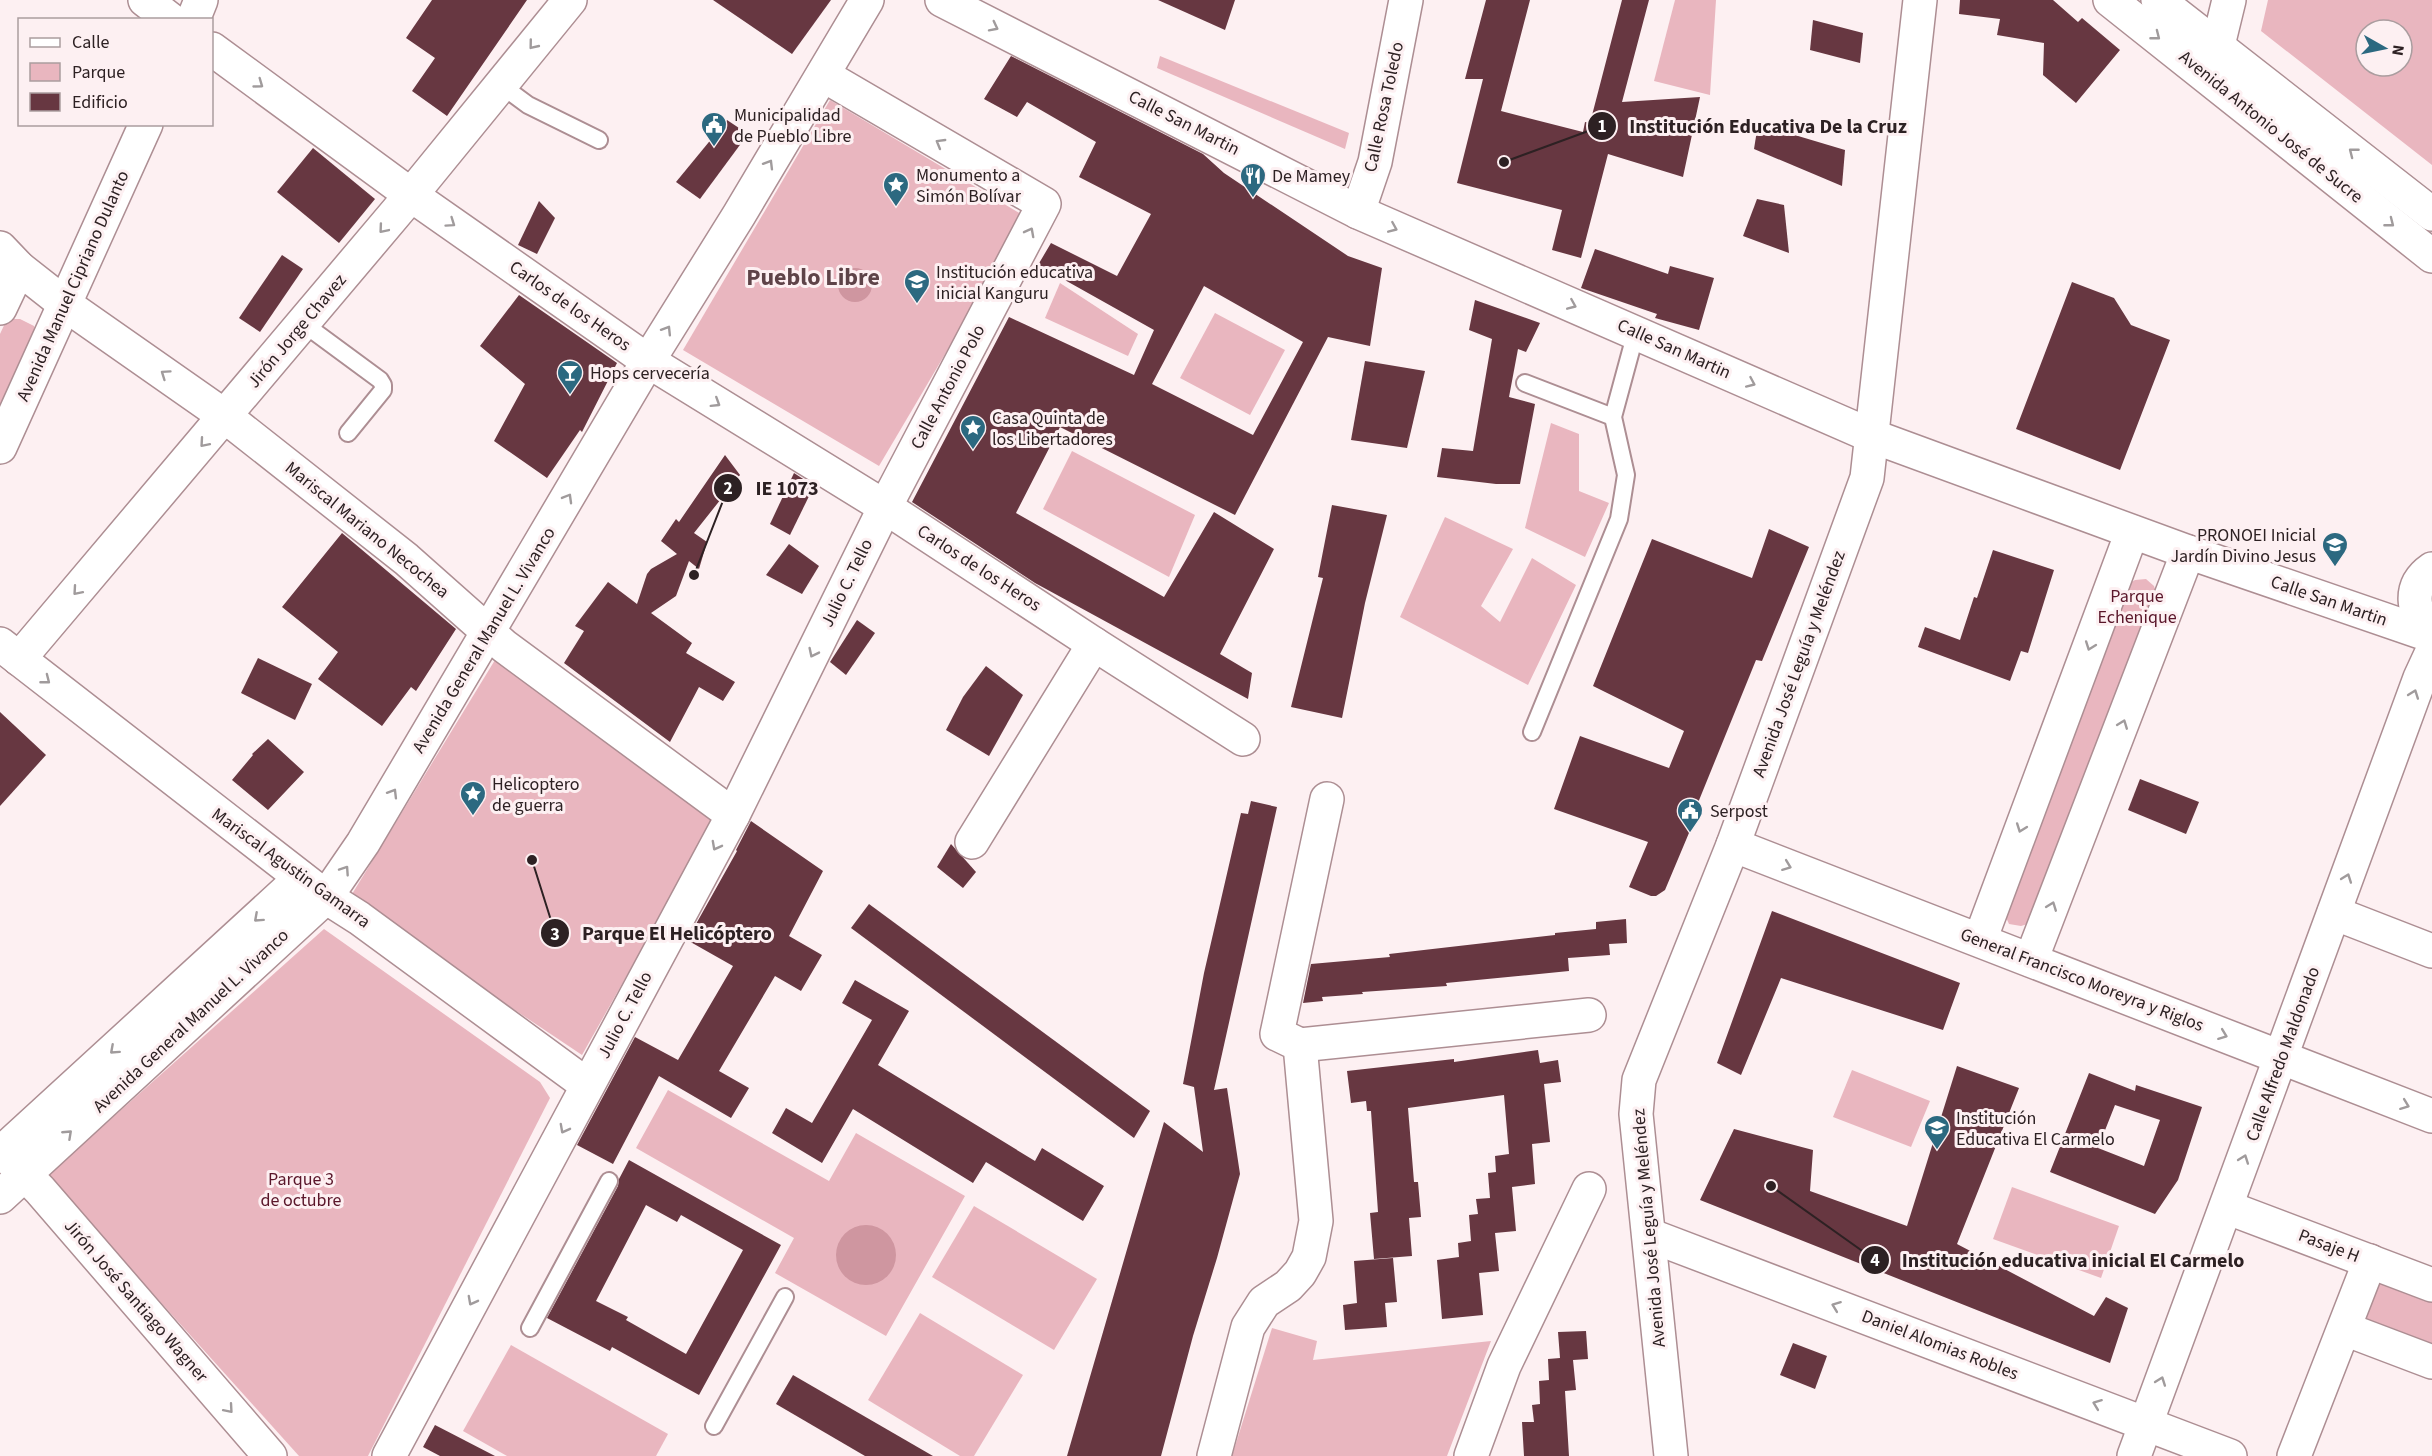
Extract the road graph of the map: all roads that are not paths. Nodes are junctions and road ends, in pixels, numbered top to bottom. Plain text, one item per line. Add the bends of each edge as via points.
1 (145, 0) edge
2 (201, 0) edge
3 (570, 0) edge
4 (867, 0) edge
5 (942, 0) edge
6 (1406, 0) edge
7 (1920, 0) edge
8 (2110, 0) edge
9 (2158, 0) edge
10 (2229, 0) edge
11 (168, 18) edge
12 (194, 18) edge
13 (213, 50) edge
14 (2214, 62) junction
15 (823, 75) junction
16 (501, 85) junction
17 (145, 126) edge
18 (599, 140) dead end
19 (411, 195) junction
20 (1358, 212) junction
21 (2432, 214) edge
22 (2432, 255) edge
23 (10, 258) edge
24 (66, 305) junction
25 (0, 308) edge
26 (304, 324) junction
27 (1635, 332) junction
28 (648, 361) junction
29 (1525, 383) dead end
30 (226, 417) junction
31 (1613, 417) junction
32 (348, 433) dead end
33 (1872, 436) junction
34 (0, 447) edge
35 (885, 507) junction
36 (2132, 532) junction
37 (2188, 552) junction
38 (2432, 569) edge
39 (489, 633) junction
40 (2430, 641) edge
41 (1094, 644) junction
42 (10, 651) edge
43 (1532, 732) dead end
44 (1243, 739) dead end
45 (1327, 800) dead end
46 (733, 815) junction
47 (972, 843) dead end
48 (1733, 845) junction
49 (313, 888) junction
50 (2334, 913) junction
51 (1980, 940) junction
52 (2432, 951) edge
53 (2031, 960) junction
54 (1589, 1015) dead end
55 (1300, 1045) junction
56 (2282, 1058) junction
57 (587, 1085) junction
58 (2432, 1116) edge
59 (1, 1152) edge
60 (26, 1174) junction
61 (609, 1181) dead end
62 (1589, 1189) dead end
63 (0, 1197) edge
64 (2226, 1207) junction
65 (1649, 1235) junction
66 (2370, 1261) junction
67 (2432, 1285) edge
68 (785, 1297) dead end
69 (530, 1328) dead end
70 (2345, 1329) junction
71 (2432, 1362) edge
72 (2146, 1423) junction
73 (714, 1426) dead end
74 (270, 1456) edge
75 (389, 1456) edge
76 (1214, 1456) edge
77 (1471, 1456) edge
78 (1671, 1456) edge
79 (2134, 1456) edge
80 (2230, 1456) edge
81 (2294, 1456) edge

1 - 11 street
2 - 12 street
3 -> 16 street, Jirón Jorge Chavez
4 - 15 street, Avenida General Manuel L. Vivanco
5 -> 20 street, Calle San Martin
6 - 20 street, Calle Rosa Toledo via 1375,162
7 - 33 street, Avenida José Leguía y Meléndez
8 -> 14 street, Avenida Antonio José de Sucre
9 - 14 street, Avenida Antonio José de Sucre
10 - 14 street
13 -> 19 street, Carlos de los Heros
21 -> 14 street, Avenida Antonio José de Sucre
14 -> 22 street, Avenida Antonio José de Sucre
28 -> 15 street, Avenida General Manuel L. Vivanco
35 -> 15 street, Calle Antonio Polo via 1044,204
16 - 18 lane via 528,105
16 - 19 street, Jirón Jorge Chavez
17 - 24 street, Avenida Manuel Cipriano Dulanto
19 -> 26 street, Jirón Jorge Chavez
19 -> 28 street, Carlos de los Heros
20 -> 27 street, Calle San Martin
23 - 24 street, Mariscal Mariano Necochea
23 - 25 street
30 -> 24 street, Mariscal Mariano Necochea
24 - 34 street, Avenida Manuel Cipriano Dulanto
26 - 30 street, Jirón Jorge Chavez
26 - 32 lane via 383,385
27 - 31 lane
27 -> 33 street, Calle San Martin
28 -> 35 street, Carlos de los Heros
39 -> 28 street, Avenida General Manuel L. Vivanco
29 - 31 lane
30 - 39 street, Mariscal Mariano Necochea via 406,559
30 -> 42 street, Jirón Jorge Chavez
31 - 43 lane via 1626,476 1619,519
33 - 36 street, Calle San Martin
33 - 48 street, Avenida José Leguía y Meléndez via 1867,478
35 - 41 street, Carlos de los Heros
35 -> 46 street, Julio C. Tello
36 - 37 street, Calle San Martin
36 -> 51 street
37 - 40 street, Calle San Martin
53 -> 37 street
38 - 40 street via 2420,580 2414,602
39 - 46 street, Mariscal Mariano Necochea
49 -> 39 street, Avenida General Manuel L. Vivanco via 363,843
50 -> 40 street, Calle Alfredo Maldonado
41 - 44 street, Carlos de los Heros
41 - 47 street
42 -> 49 street, Mariscal Agustin Gamarra
45 - 55 street via 1276,1034
46 -> 57 street, Julio C. Tello
48 -> 51 street, General Francisco Moreyra y Riglos
48 - 65 street, Avenida José Leguía y Meléndez via 1639,1080 1636,1114
49 - 57 street, Mariscal Agustin Gamarra
49 -> 59 street, Avenida General Manuel L. Vivanco
60 -> 49 street, Avenida General Manuel L. Vivanco
50 - 52 street
50 - 56 street, Calle Alfredo Maldonado
51 - 53 street, General Francisco Moreyra y Riglos
53 -> 56 street, General Francisco Moreyra y Riglos
54 - 55 street
55 - 76 street via 1316,1221 1314,1240 1300,1273 1264,1302 1248,1327
56 -> 58 street, General Francisco Moreyra y Riglos
64 -> 56 street, Calle Alfredo Maldonado
57 -> 75 street, Julio C. Tello
59 - 60 street, Jirón José Santiago Wagner
60 - 63 street, Avenida General Manuel L. Vivanco
60 -> 74 street, Jirón José Santiago Wagner
61 - 69 lane
62 - 77 street via 1504,1366
64 - 66 street, Pasaje H
72 -> 64 street, Calle Alfredo Maldonado
72 -> 65 street, Daniel Alomias Robles
65 - 78 street, Avenida José Leguía y Meléndez
66 - 67 street, Pasaje H
66 - 70 street
68 - 73 lane
70 - 71 street
70 - 81 street
72 - 79 street, Calle Alfredo Maldonado
72 - 80 street, Daniel Alomias Robles

